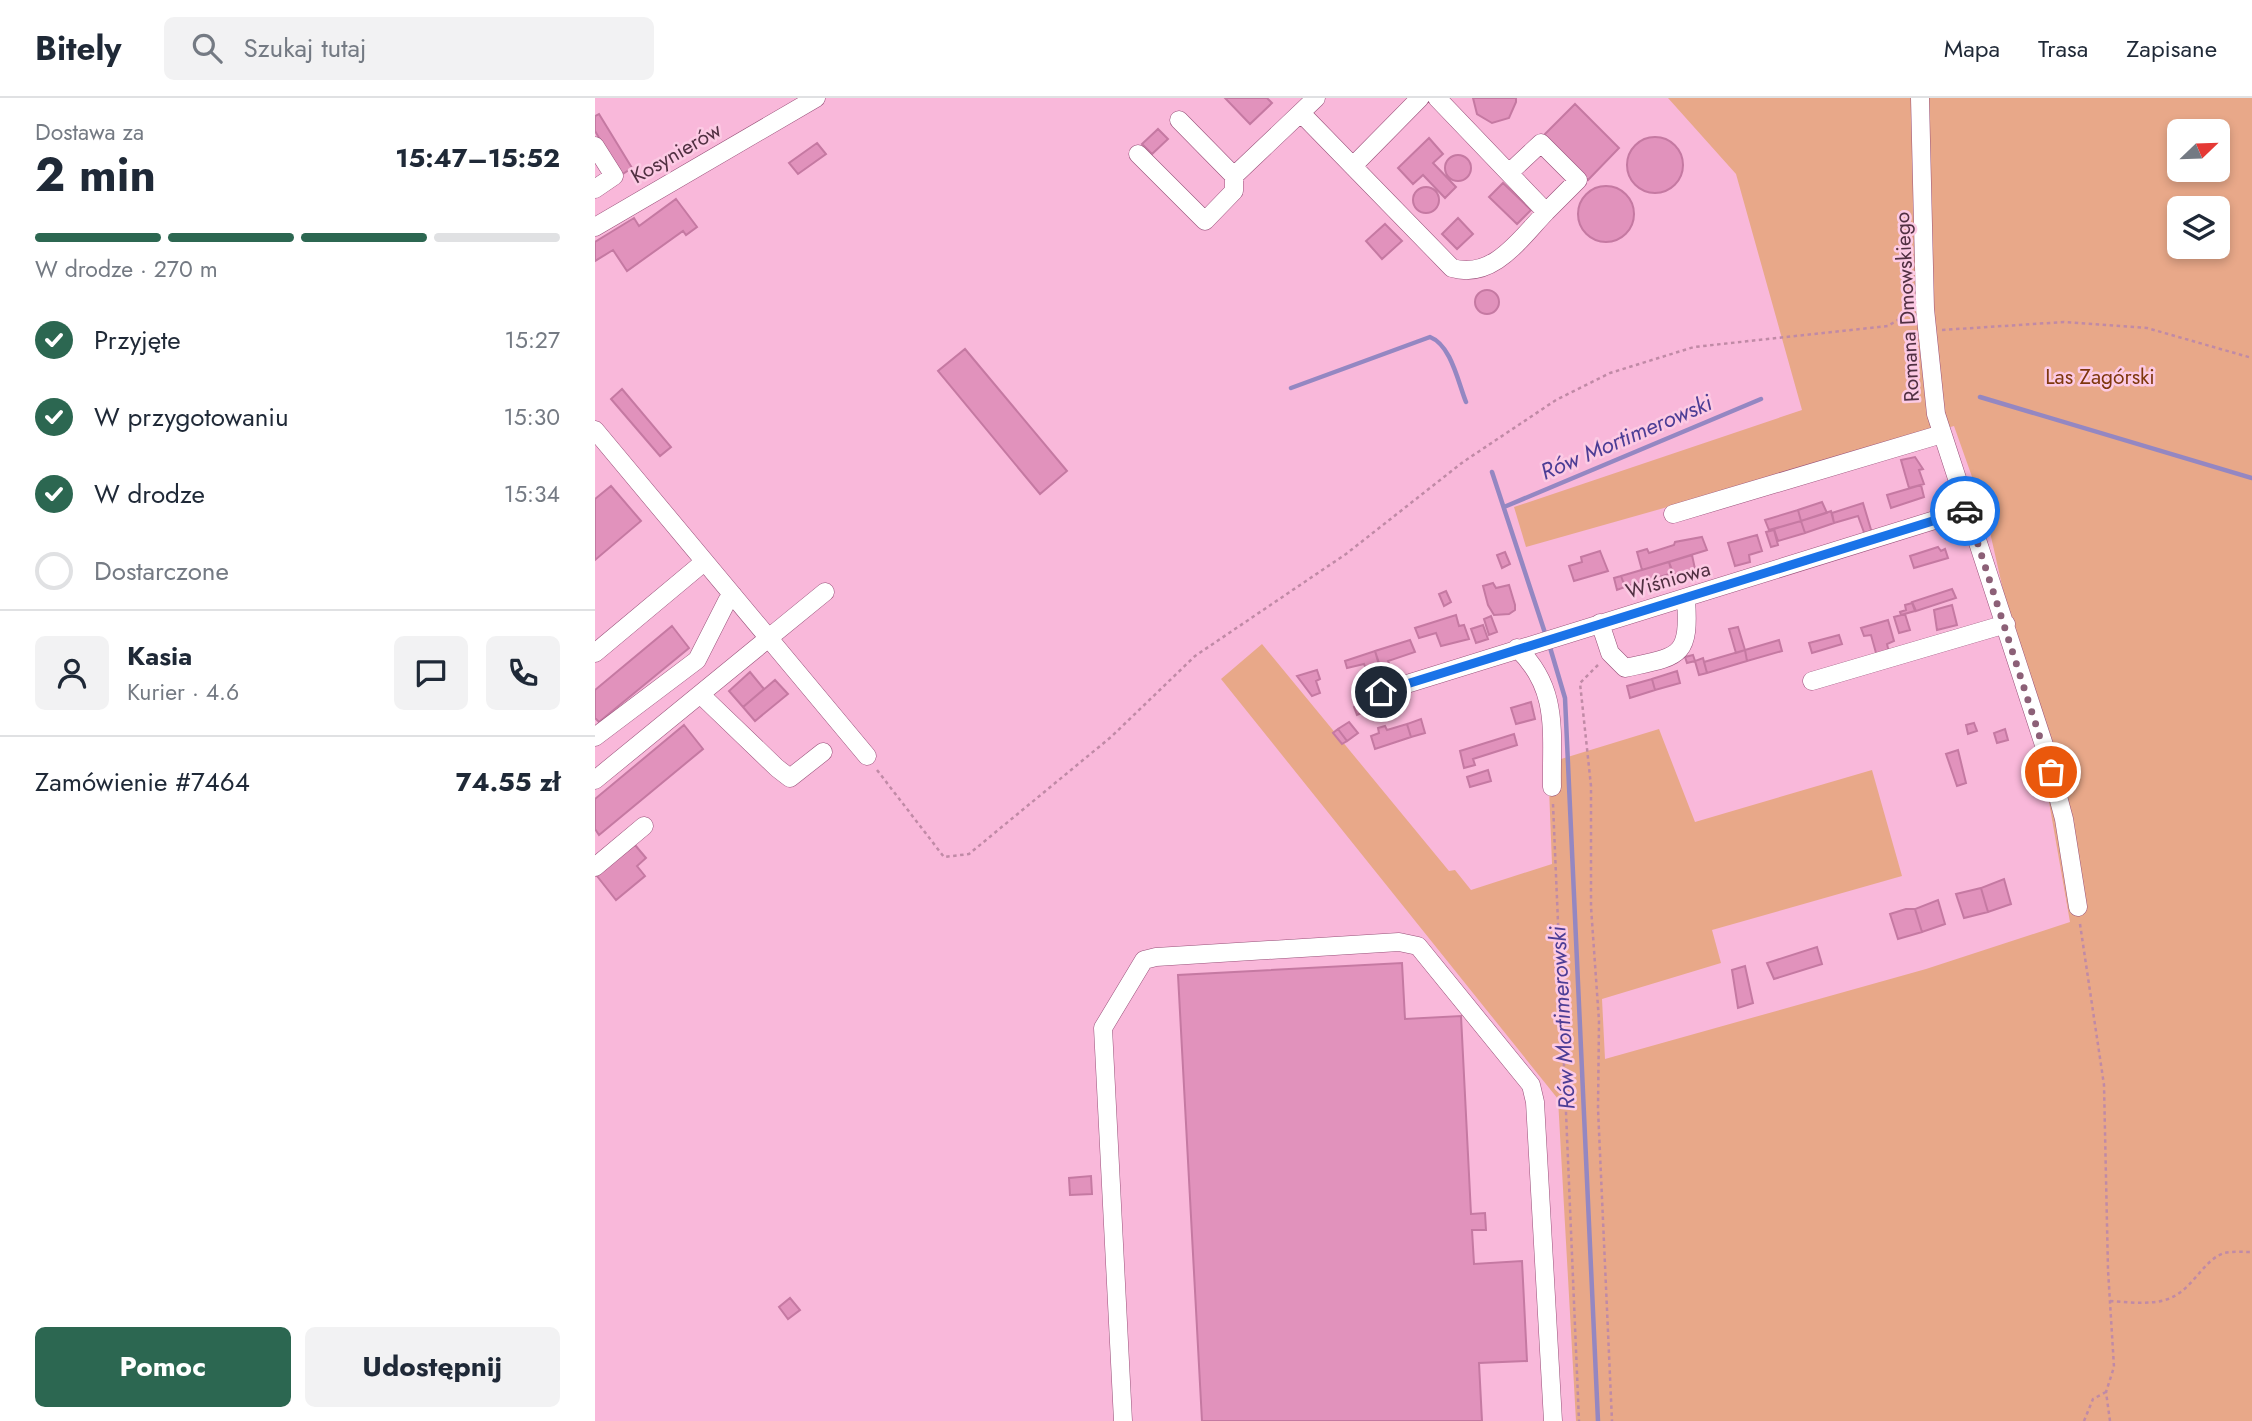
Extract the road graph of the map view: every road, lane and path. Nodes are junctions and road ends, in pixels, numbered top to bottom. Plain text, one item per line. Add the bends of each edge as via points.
1 (816, 98) edge
2 (1316, 98) edge
3 (1420, 98) edge
4 (1437, 98) edge
5 (1920, 98) edge
6 (1301, 113) junction
7 (1179, 120) dead end
8 (595, 146) edge
9 (1138, 154) dead end
10 (1353, 166) junction
11 (1509, 173) junction
12 (1234, 176) junction
13 (595, 189) edge
14 (1546, 212) junction
15 (595, 227) edge
16 (1926, 309) junction
17 (1927, 331) junction
18 (2252, 358) edge
19 (596, 432) edge
20 (1942, 434) junction
21 (1967, 510) junction
22 (1673, 514) dead end
23 (704, 562) junction
24 (825, 592) dead end
25 (733, 596) junction
26 (1686, 599) junction
27 (1600, 623) junction
28 (2006, 624) junction
29 (769, 639) junction
30 (1525, 645) junction
31 (595, 653) edge
32 (1610, 653) junction
33 (1812, 681) dead end
34 (1381, 692) dead end
35 (700, 694) junction
36 (595, 737) edge
37 (823, 752) dead end
38 (867, 756) joint
39 (595, 780) edge
40 (1552, 787) joint
41 (644, 826) dead end
42 (595, 867) edge
43 (2078, 907) joint
44 (2252, 1252) edge
45 (2110, 1301) junction
46 (2106, 1392) junction
47 (1123, 1421) edge
48 (1553, 1421) edge
49 (1580, 1421) edge
50 (1612, 1421) edge
51 (2084, 1421) edge
52 (2110, 1421) edge

1 - 15 street, Kosynierów
2 - 6 street
3 - 10 street
4 - 11 street
5 - 16 street, Romana Dmowskiego
6 - 10 street
6 - 12 street
7 - 12 street
8 - 13 street via 614,176
9 - 12 street via 1205,221 1234,191
10 - 14 street via 1452,268 1462,271 1497,262
11 - 14 street
11 - 14 street via 1541,143 1579,180
16 - 17 street, Romana Dmowskiego
16 - 38 path via 1914,310 1888,326 1694,347 1610,373 1556,400 1463,461 1346,554 1195,656 1111,737 969,854 944,857
17 - 18 path via 2064,322 2147,328
17 - 20 street, Romana Dmowskiego
19 - 23 street
20 - 21 street, Romana Dmowskiego
20 - 22 street
21 - 26 street, Wiśniowa
21 - 28 street, Romana Dmowskiego
23 - 25 street
23 - 31 street
24 - 29 street
25 - 29 street
25 - 36 street via 697,660
26 - 27 street, Wiśniowa
26 - 32 street via 1688,636 1681,651 1625,668
27 - 30 street, Wiśniowa
27 - 32 street
28 - 33 street
28 - 43 street, Romana Dmowskiego via 2064,819
29 - 35 street
29 - 38 street
30 - 34 street, Wiśniowa
30 - 40 street via 1551,702
32 - 50 path via 1580,683 1591,786 1591,907
35 - 37 street via 790,778
35 - 39 street
40 - 49 path
41 - 42 street
43 - 45 path via 2104,1085
44 - 45 path via 2224,1253 2188,1289 2166,1300
45 - 46 path via 2114,1367
46 - 51 path via 2093,1399
46 - 52 path
47 - 48 street via 1103,1028 1115,1006 1144,960 1156,957 1399,942 1418,946 1531,1085

